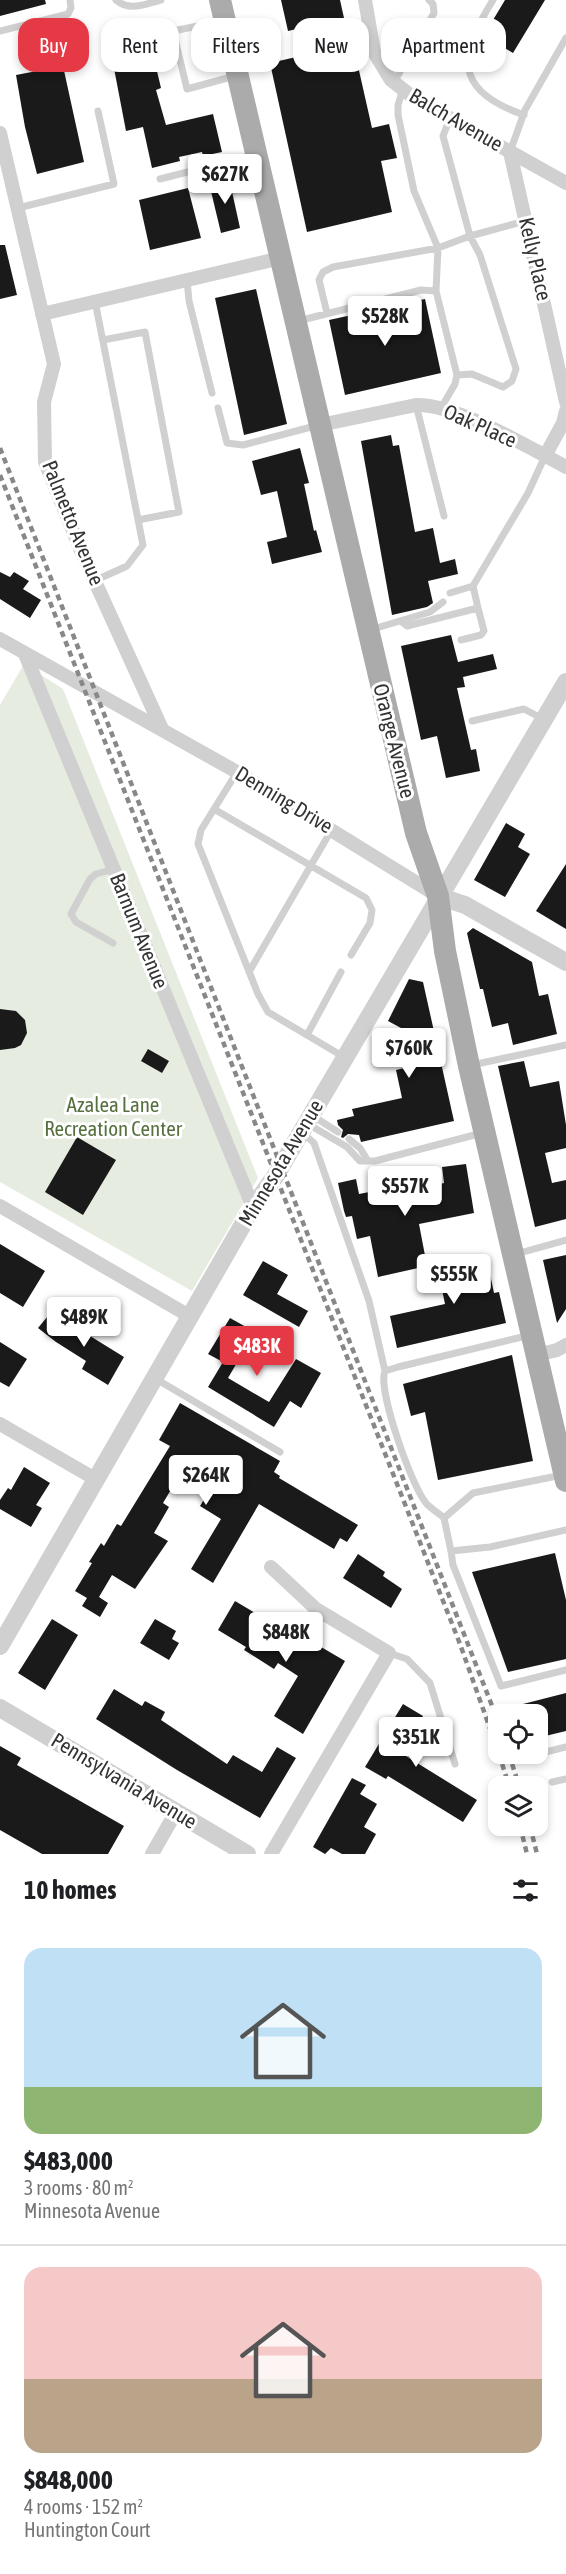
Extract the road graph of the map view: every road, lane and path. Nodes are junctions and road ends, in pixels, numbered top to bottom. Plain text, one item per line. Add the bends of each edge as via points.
1 (70, 0) edge
2 (116, 0) edge
3 (161, 0) edge
4 (365, 0) edge
5 (429, 0) edge
6 (494, 0) edge
7 (223, 10) edge
8 (0, 31) edge
9 (566, 38) edge
10 (238, 75) junction
11 (398, 86) junction
12 (99, 111) dead end
13 (524, 115) junction
14 (450, 118) junction
15 (0, 133) edge
16 (510, 152) junction
17 (256, 154) junction
18 (160, 179) dead end
19 (566, 183) edge
20 (18, 208) junction
21 (526, 220) junction
22 (470, 236) junction
23 (438, 248) junction
24 (281, 258) junction
25 (187, 280) junction
26 (436, 291) junction
27 (95, 301) junction
28 (327, 313) junction
29 (42, 314) junction
30 (296, 322) junction
31 (103, 340) junction
32 (457, 375) junction
33 (212, 393) dead end
34 (566, 402) edge
35 (416, 405) junction
36 (218, 408) dead end
37 (441, 408) junction
38 (566, 411) edge
39 (320, 425) junction
40 (546, 456) junction
41 (566, 467) edge
42 (444, 516) dead end
43 (138, 520) junction
44 (94, 580) junction
45 (473, 586) junction
46 (450, 593) dead end
47 (443, 602) dead end
48 (478, 608) junction
49 (402, 622) junction
50 (368, 631) junction
51 (0, 639) edge
52 (461, 640) dead end
53 (25, 654) junction
54 (566, 681) edge
55 (543, 719) junction
56 (472, 721) dead end
57 (162, 729) junction
58 (237, 772) junction
59 (214, 809) junction
60 (332, 829) junction
61 (310, 866) junction
62 (114, 869) junction
63 (438, 896) junction
64 (113, 944) dead end
65 (351, 955) dead end
66 (566, 962) edge
67 (249, 972) junction
68 (341, 972) dead end
69 (307, 1035) junction
70 (566, 1045) edge
71 (344, 1057) junction
72 (469, 1066) junction
73 (306, 1123) junction
74 (338, 1132) dead end
75 (485, 1132) junction
76 (349, 1139) dead end
77 (368, 1161) junction
78 (0, 1206) edge
79 (253, 1208) junction
80 (566, 1240) edge
81 (513, 1255) junction
82 (191, 1317) junction
83 (534, 1345) junction
84 (566, 1345) edge
85 (385, 1371) junction
86 (156, 1379) junction
87 (0, 1424) edge
88 (280, 1452) dead end
89 (565, 1478) edge
90 (97, 1480) junction
91 (444, 1518) junction
92 (566, 1530) edge
93 (451, 1551) junction
94 (271, 1567) dead end
95 (0, 1646) edge
96 (388, 1653) junction
97 (566, 1670) edge
98 (0, 1708) edge
99 (566, 1747) edge
100 (548, 1752) edge
101 (455, 1764) dead end
102 (566, 1779) edge
103 (552, 1782) dead end
104 (176, 1812) junction
105 (152, 1854) edge
106 (247, 1854) edge
107 (272, 1854) edge

1 - 8 lane via 68,14
2 - 3 lane via 131,7
4 - 11 street, Balch Avenue via 374,52
5 - 11 lane via 434,13
6 - 13 lane via 475,29 467,64 475,83 486,95
7 - 10 main road, Orange Avenue
7 - 10 lane via 173,31 187,89
9 - 13 lane
10 - 17 main road, Orange Avenue
11 - 14 street, Balch Avenue
11 - 23 lane via 398,115 414,191
12 - 20 lane via 114,184
13 - 16 lane
14 - 16 street, Balch Avenue
14 - 22 lane via 443,136
15 - 20 street, Palmetto Avenue
16 - 19 street, Balch Avenue
16 - 21 street, Kelly Place
17 - 18 lane
17 - 24 main road, Orange Avenue
20 - 29 street, Palmetto Avenue
21 - 22 lane
21 - 34 street, Kelly Place
22 - 23 lane
22 - 32 lane via 480,255 516,369 512,381 503,387 472,375
23 - 26 lane
23 - 28 lane via 323,272 319,280
24 - 25 street
24 - 30 main road, Orange Avenue
25 - 27 street
25 - 33 lane
26 - 28 lane via 421,290
26 - 32 lane
27 - 29 street
27 - 31 lane
28 - 30 lane
29 - 44 street, Palmetto Avenue via 54,364 44,402 45,462
30 - 39 main road, Orange Avenue
31 - 43 lane
31 - 43 lane via 145,332 179,512
32 - 37 lane
35 - 37 street, Oak Place
35 - 39 street, Oak Place
35 - 42 lane
36 - 39 lane via 227,443 243,445
37 - 40 street, Oak Place
38 - 40 street
39 - 50 main road, Orange Avenue
40 - 41 street, Oak Place
40 - 45 lane
43 - 44 lane via 143,545 127,566
44 - 57 street, Palmetto Avenue
45 - 46 lane
45 - 48 lane
47 - 49 lane via 430,612
48 - 49 lane via 407,626
48 - 52 lane via 484,631
49 - 50 lane
50 - 63 main road, Orange Avenue via 416,833
51 - 53 street, Denning Drive
53 - 57 street, Denning Drive
53 - 62 street, Barnum Avenue
54 - 55 street, Minnesota Avenue
55 - 56 lane via 524,709
55 - 63 street, Minnesota Avenue
57 - 58 street, Denning Drive
58 - 59 lane
58 - 60 street, Denning Drive
59 - 61 lane
59 - 67 lane via 201,830 198,844
60 - 61 lane
60 - 63 street, Denning Drive
61 - 65 lane via 366,898 372,910 370,923
61 - 67 lane
62 - 64 lane via 90,879 71,914 76,922
62 - 79 street, Barnum Avenue
63 - 66 street, Denning Drive via 465,905
63 - 71 street, Minnesota Avenue
63 - 72 main road, Orange Avenue
67 - 69 lane via 268,1012
68 - 69 lane
69 - 71 lane
70 - 72 lane
71 - 73 street, Minnesota Avenue
72 - 75 main road, Orange Avenue
73 - 74 lane
73 - 77 lane via 347,1147 360,1161
73 - 79 street, Minnesota Avenue
73 - 85 lane via 358,1268
75 - 77 lane
75 - 81 main road, Orange Avenue
76 - 77 lane
78 - 82 street
79 - 82 street, Minnesota Avenue
80 - 81 lane
81 - 83 main road, Orange Avenue
82 - 86 street, Minnesota Avenue
83 - 84 street via 558,1350
83 - 85 lane
83 - 89 main road, Orange Avenue
85 - 91 lane via 385,1400 405,1459 425,1502
86 - 88 lane
86 - 90 street, Minnesota Avenue
87 - 90 street
89 - 91 lane via 473,1493
90 - 95 street, Minnesota Avenue
91 - 93 lane
92 - 93 lane
93 - 97 lane via 501,1686
94 - 96 street via 316,1609
96 - 101 lane via 407,1659 430,1683
96 - 107 street
98 - 104 street, Pennsylvania Avenue
99 - 100 lane
102 - 103 lane
104 - 105 street
104 - 106 street, Pennsylvania Avenue

